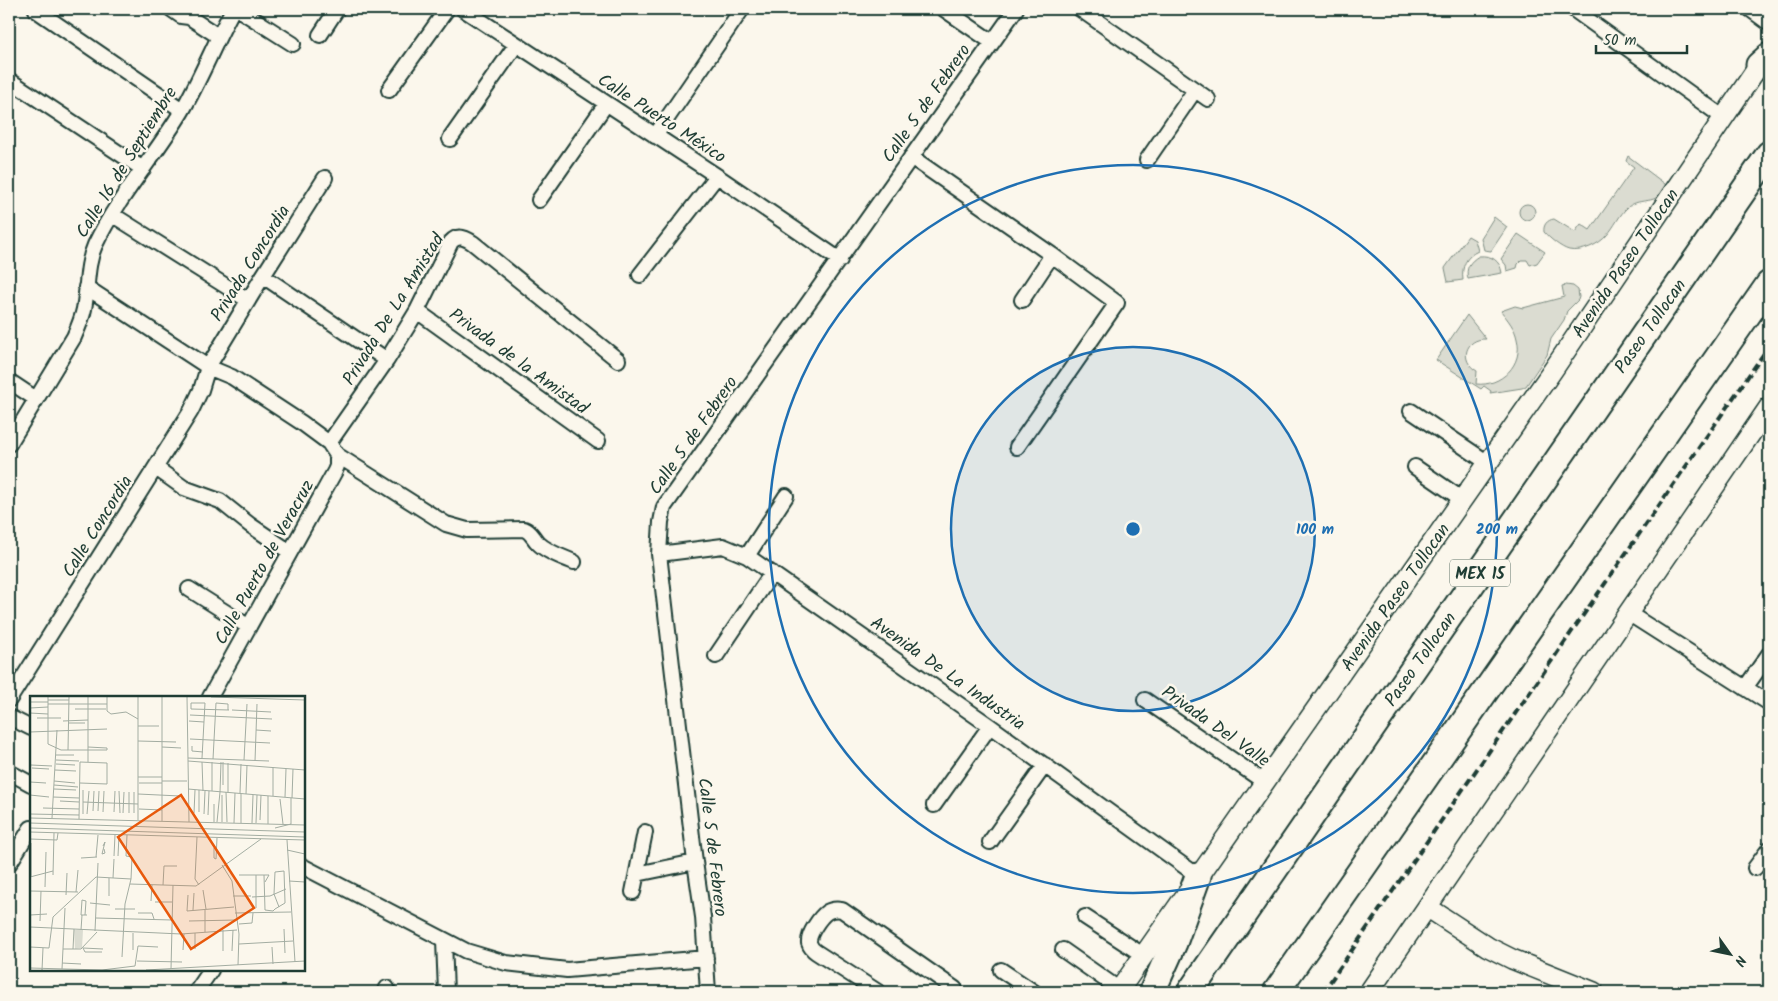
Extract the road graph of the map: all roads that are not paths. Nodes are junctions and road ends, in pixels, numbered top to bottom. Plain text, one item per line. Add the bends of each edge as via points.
1 (171, 9) edge
2 (233, 9) edge
3 (238, 9) edge
4 (337, 9) edge
5 (447, 9) edge
6 (463, 9) edge
7 (742, 9) edge
8 (944, 9) edge
9 (1016, 9) edge
10 (1080, 9) edge
11 (1574, 9) edge
12 (1750, 9) edge
13 (36, 10) dead end
14 (188, 13) edge
15 (1769, 23) edge
16 (320, 35) dead end
17 (218, 36) junction
18 (992, 42) junction
19 (293, 44) dead end
20 (516, 45) junction
21 (1766, 57) edge
22 (9, 80) edge
23 (389, 90) dead end
24 (1195, 90) junction
25 (1208, 99) dead end
26 (606, 104) junction
27 (182, 110) junction
28 (1724, 118) junction
29 (655, 136) junction
30 (450, 139) dead end
31 (1769, 154) edge
32 (911, 157) junction
33 (1147, 160) dead end
34 (143, 169) junction
35 (717, 176) junction
36 (325, 178) dead end
37 (539, 200) dead end
38 (112, 215) junction
39 (1052, 255) junction
40 (840, 260) junction
41 (640, 275) dead end
42 (263, 276) junction
43 (1769, 284) edge
44 (86, 286) junction
45 (1769, 297) edge
46 (248, 300) junction
47 (1022, 300) dead end
48 (417, 311) junction
49 (1734, 335) junction
50 (387, 360) junction
51 (618, 360) dead end
52 (208, 367) junction
53 (9, 381) edge
54 (36, 399) junction
55 (1769, 407) edge
56 (1412, 411) dead end
57 (598, 441) dead end
58 (9, 444) edge
59 (1017, 447) dead end
60 (333, 449) junction
61 (1488, 463) junction
62 (1415, 467) dead end
63 (156, 468) junction
64 (786, 496) dead end
65 (1463, 500) junction
66 (290, 552) junction
67 (659, 554) junction
68 (747, 556) junction
69 (574, 562) dead end
70 (772, 573) junction
71 (189, 589) dead end
72 (1628, 613) junction
73 (249, 627) junction
74 (1769, 654) edge
75 (716, 656) dead end
76 (1745, 688) junction
77 (211, 696) edge
78 (9, 700) edge
79 (1145, 700) dead end
80 (1769, 703) edge
81 (9, 717) edge
82 (990, 726) junction
83 (30, 728) edge
84 (1045, 765) junction
85 (9, 772) edge
86 (30, 783) edge
87 (1266, 783) junction
88 (934, 805) dead end
89 (30, 830) edge
90 (645, 832) dead end
91 (990, 842) dead end
92 (1769, 849) edge
93 (695, 862) junction
94 (9, 864) edge
95 (305, 868) edge
96 (1755, 868) dead end
97 (637, 874) junction
98 (1198, 876) junction
99 (633, 892) dead end
100 (1427, 906) junction
101 (1085, 917) dead end
102 (444, 941) junction
103 (1063, 950) dead end
104 (1143, 956) junction
105 (706, 958) junction
106 (1001, 970) dead end
107 (210, 971) edge
108 (955, 988) dead end
109 (1119, 991) edge
110 (196, 992) edge
111 (446, 992) edge
112 (708, 992) edge
113 (878, 992) edge
114 (1034, 992) edge
115 (1152, 992) edge
116 (1190, 992) edge
117 (1276, 992) edge
118 (1368, 992) edge
119 (1594, 992) edge

1 - 14 street via 181,16
2 - 17 street, Calle 16 de Septiembre
3 - 19 street
4 - 16 street
5 - 23 street
6 - 20 street, Calle Puerto México
7 - 29 street
8 - 18 street
9 - 18 street, Calle 5 de Febrero
10 - 24 street
11 - 28 street
12 - 15 street
13 - 27 street
14 - 17 street
17 - 27 street, Calle 16 de Septiembre
18 - 32 street, Calle 5 de Febrero
20 - 26 street, Calle Puerto México
20 - 30 street
21 - 28 main road, Avenida Paseo Tollocan
22 - 34 street
24 - 25 street
24 - 33 street
26 - 29 street, Calle Puerto México
26 - 37 street
27 - 34 street, Calle 16 de Septiembre
28 - 61 main road, Avenida Paseo Tollocan
29 - 35 street, Calle Puerto México
31 - 116 highway, Paseo Tollocan / MEX 15
32 - 39 street
32 - 40 street, Calle 5 de Febrero
34 - 38 street, Calle 16 de Septiembre
35 - 40 street, Calle Puerto México
35 - 41 street
36 - 42 street, Privada Concordia
38 - 44 street, Calle 16 de Septiembre via 92,254
38 - 46 street
39 - 47 street
39 - 59 street via 1117,303
40 - 67 street, Calle 5 de Febrero via 668,500 661,522
42 - 46 street, Privada Concordia
42 - 50 street, Privada de la Amistad
43 - 49 highway
44 - 52 street
44 - 54 street, Calle 16 de Septiembre via 79,325
45 - 49 highway
46 - 52 street, Privada Concordia
48 - 50 street, Privada De La Amistad
48 - 51 street, Privada De La Amistad via 451,242 464,238
48 - 57 street, Privada de la Amistad
49 - 117 highway
50 - 60 street, Privada De La Amistad
52 - 60 street via 257,393 302,423
52 - 63 street, Calle Concordia via 197,400
53 - 54 street
54 - 58 street, Calle 16 de Septiembre
55 - 72 main road
56 - 61 street
60 - 66 street, Calle Puerto de Veracruz via 337,466 335,472
60 - 69 street via 446,524 467,530 524,529 548,550
61 - 65 main road, Avenida Paseo Tollocan
62 - 65 street
63 - 66 street via 184,488 220,501
63 - 78 street, Calle Concordia
64 - 68 street
65 - 87 main road, Avenida Paseo Tollocan
66 - 73 street, Calle Puerto de Veracruz
67 - 68 street, Avenida De La Industria via 723,546
67 - 93 street, Calle 5 de Febrero
68 - 70 street, Avenida De La Industria
70 - 75 street
70 - 82 street, Avenida De La Industria
71 - 73 street
72 - 76 street
72 - 100 main road
73 - 77 street, Calle Puerto de Veracruz
74 - 76 street
76 - 80 street
79 - 87 street, Privada Del Valle
81 - 83 street
82 - 84 street, Avenida De La Industria
82 - 88 street
84 - 91 street
84 - 98 street, Avenida De La Industria
85 - 86 street
87 - 98 main road, Avenida Paseo Tollocan
89 - 94 street
90 - 97 street
92 - 96 street
93 - 97 street
93 - 105 street, Calle 5 de Febrero
95 - 102 street
97 - 99 street
98 - 104 main road, Avenida Paseo Tollocan
98 - 115 highway
100 - 118 main road
100 - 119 main road via 1488,947
101 - 104 street
102 - 105 street via 492,960 567,970
102 - 111 street
103 - 109 street
104 - 109 main road, Avenida Paseo Tollocan
105 - 112 street, Calle 5 de Febrero
106 - 114 street
107 - 110 street
108 - 113 street via 842,910 832,909 810,935 811,947

